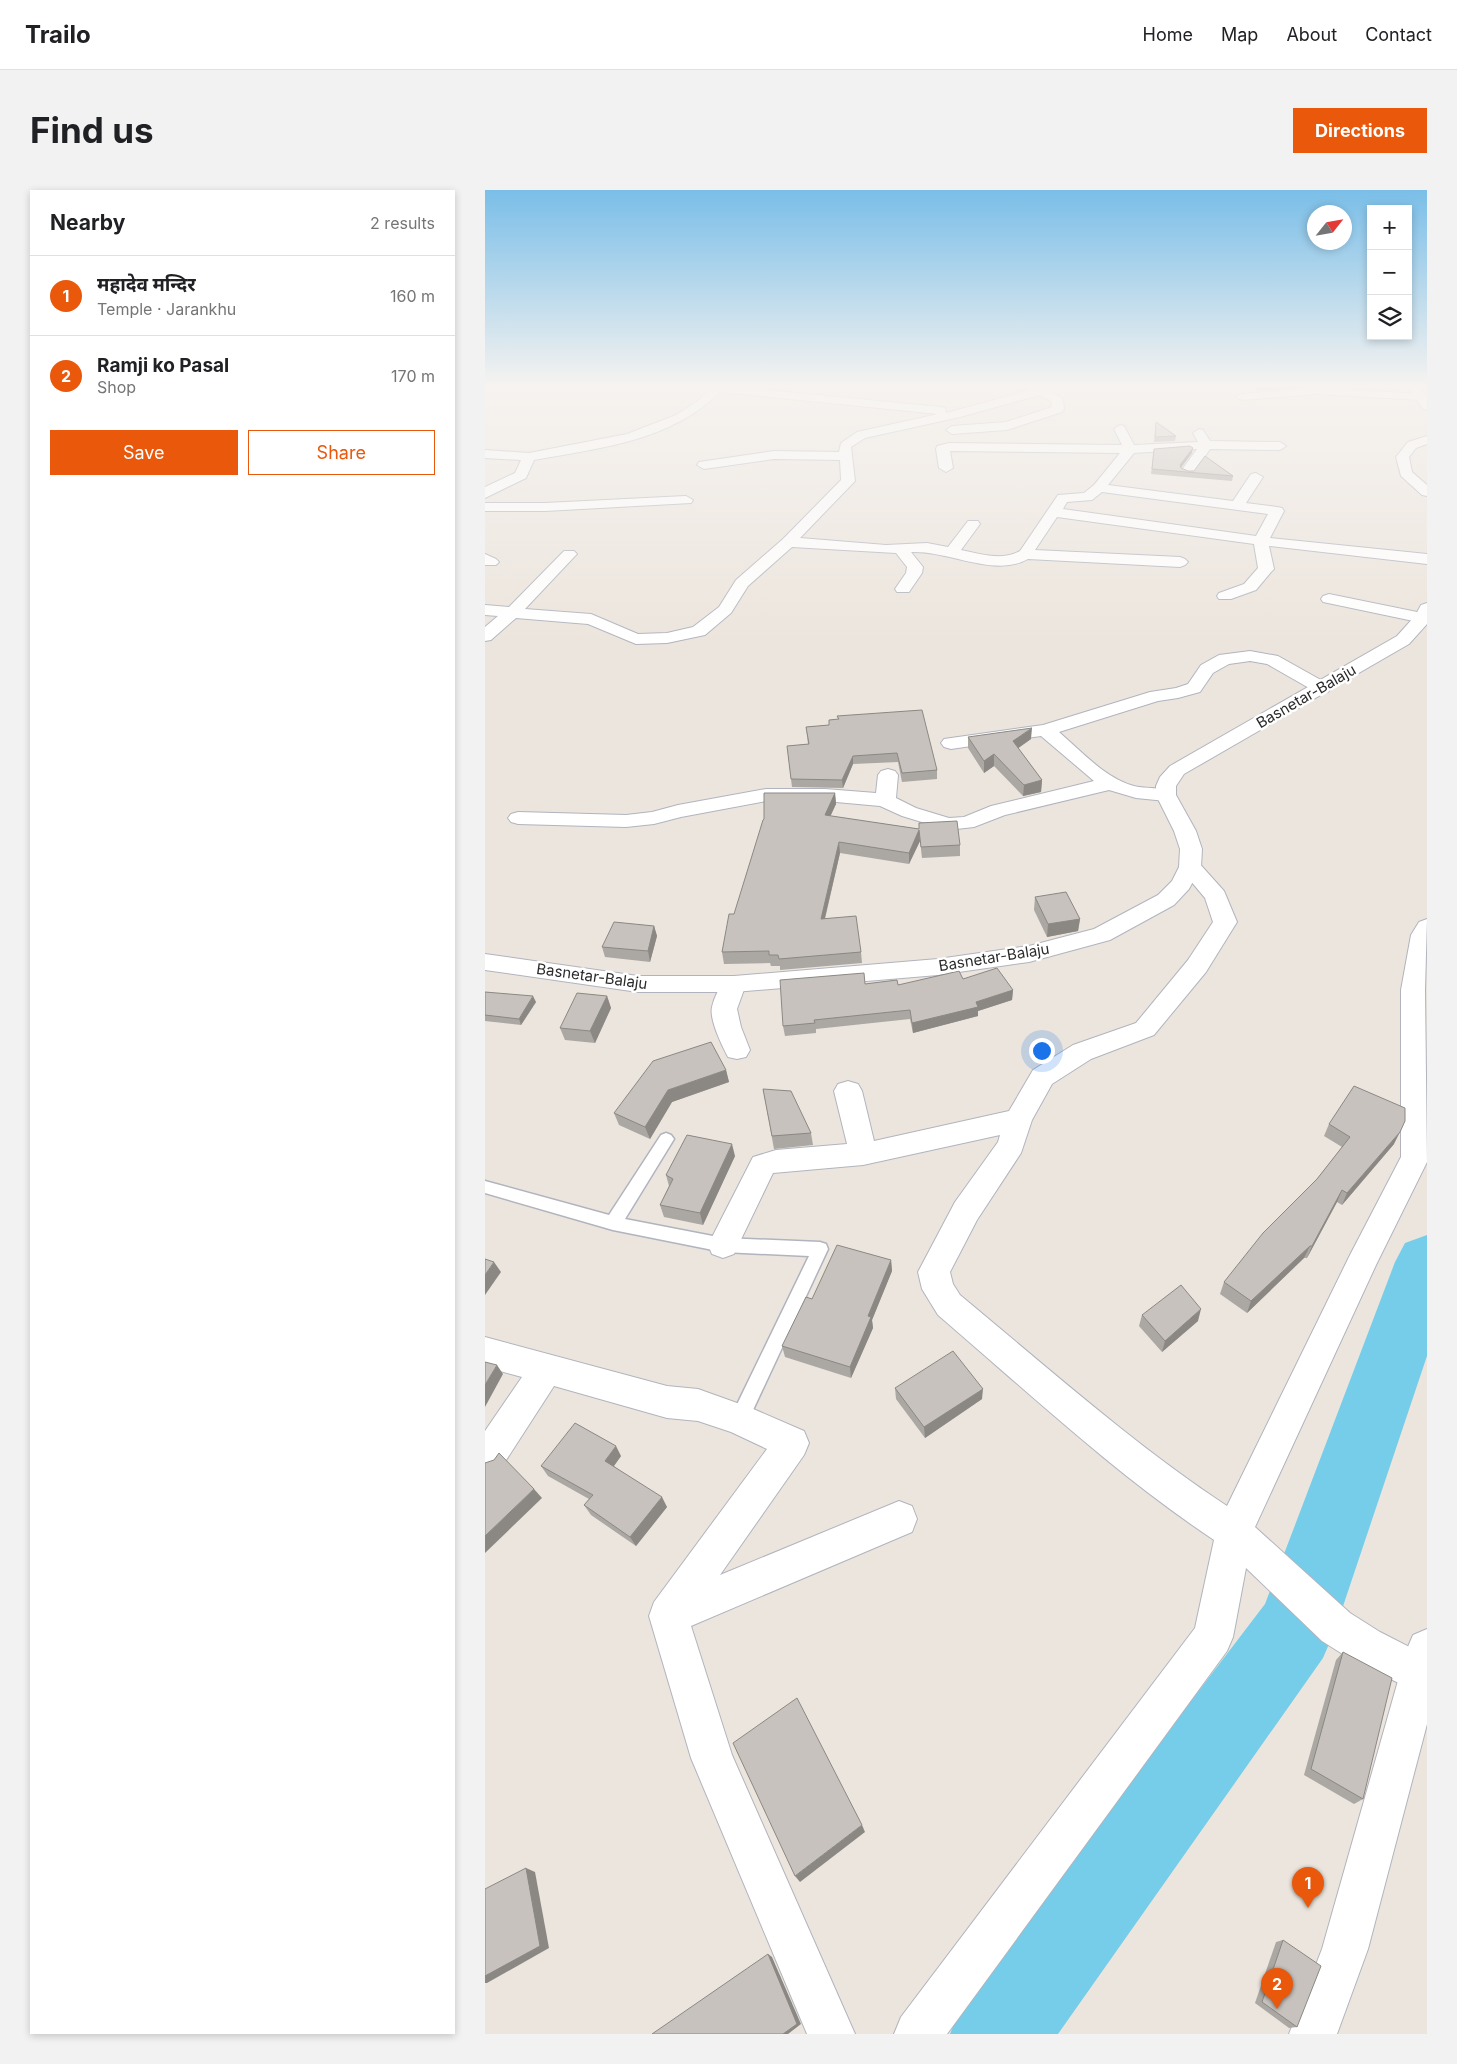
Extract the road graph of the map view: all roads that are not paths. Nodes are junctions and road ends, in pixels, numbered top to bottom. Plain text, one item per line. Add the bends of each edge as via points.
1 (523, 471) edge
2 (847, 471) edge
3 (1112, 471) edge
4 (1406, 471) edge
5 (1256, 477) dead end
6 (1099, 488) junction
7 (1427, 492) edge
8 (485, 494) edge
9 (686, 500) dead end
10 (1237, 506) junction
11 (485, 508) edge
12 (1053, 512) junction
13 (973, 524) dead end
14 (1261, 541) junction
15 (788, 542) junction
16 (901, 549) junction
17 (952, 552) junction
18 (569, 554) dead end
19 (1025, 554) junction
20 (1427, 560) edge
21 (1179, 562) dead end
22 (903, 588) dead end
23 (1225, 596) dead end
24 (1329, 599) dead end
25 (485, 610) edge
26 (513, 612) junction
27 (1425, 613) edge
28 (485, 636) edge
29 (1322, 688) junction
30 (1045, 730) junction
31 (951, 743) dead end
32 (888, 775) dead end
33 (1113, 783) junction
34 (1166, 795) junction
35 (886, 801) junction
36 (518, 818) dead end
37 (1190, 867) junction
38 (1427, 927) edge
39 (485, 962) edge
40 (734, 984) junction
41 (737, 1050) dead end
42 (848, 1092) dead end
43 (1018, 1120) junction
44 (667, 1140) dead end
45 (863, 1154) junction
46 (485, 1187) edge
47 (613, 1223) junction
48 (723, 1244) junction
49 (485, 1352) edge
50 (546, 1369) junction
51 (739, 1419) junction
52 (485, 1456) edge
53 (899, 1519) dead end
54 (1234, 1532) junction
55 (669, 1616) junction
56 (1424, 1662) edge
57 (831, 2034) edge
58 (919, 2034) edge
59 (1313, 2034) edge

1 - 8 street
2 - 15 street via 848,481
3 - 6 street
4 - 7 street
5 - 10 street
6 - 10 street
6 - 12 street via 1087,497 1063,498
9 - 11 street
10 - 14 street via 1277,511
12 - 14 street
12 - 19 street
13 - 17 street
14 - 20 street
14 - 23 street via 1266,569 1250,587
15 - 16 street
15 - 26 street via 742,583 725,610 699,631 667,638 636,639 591,619
16 - 17 street via 927,547
16 - 22 street via 915,567
17 - 19 street via 992,561 1013,561
18 - 26 street
19 - 21 street
24 - 27 street
25 - 26 street
26 - 28 street
27 - 29 street, Basnetar-Balaju via 1403,640
29 - 30 street via 1273,660 1250,656 1225,659 1207,669 1193,688
29 - 34 street, Basnetar-Balaju via 1177,770 1166,786
30 - 31 street
30 - 33 street
32 - 35 street
33 - 34 street via 1127,790
33 - 35 street via 998,810 967,823 948,824
34 - 37 street via 1185,831 1191,849
35 - 36 street via 825,795 767,795 627,821
37 - 40 street, Basnetar-Balaju via 1181,884 1158,905 1102,935 1029,954 938,967
37 - 43 street via 1216,896 1225,922 1197,966 1145,1029 1081,1052 1042,1077
38 - 54 street via 1413,990 1415,1157
39 - 40 street, Basnetar-Balaju via 638,984
40 - 41 street via 724,1010
42 - 45 street
43 - 45 street
43 - 54 street via 1011,1145 966,1211 943,1252 934,1272 938,1288 949,1305 1102,1434 1180,1496
44 - 47 lane
45 - 48 street via 776,1161 763,1165
46 - 47 lane
47 - 48 lane
48 - 51 lane via 819,1249
49 - 50 street
50 - 51 street via 667,1402 698,1405
50 - 52 street via 489,1456
51 - 55 street via 792,1443
53 - 55 street
54 - 56 street via 1336,1628 1366,1646
54 - 58 street via 1213,1636
55 - 57 street via 712,1758
56 - 59 street via 1345,1949

